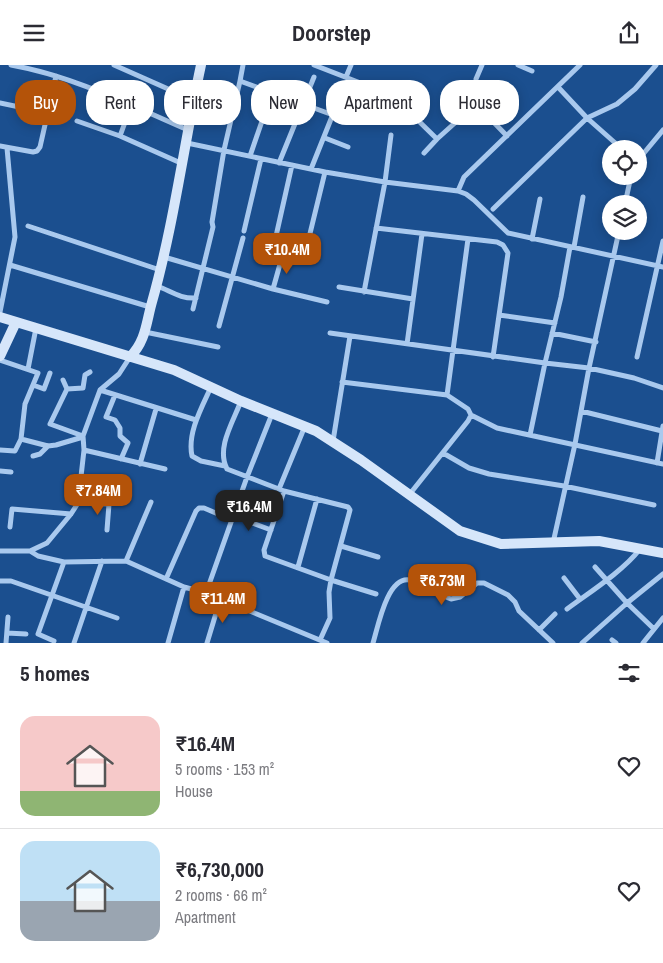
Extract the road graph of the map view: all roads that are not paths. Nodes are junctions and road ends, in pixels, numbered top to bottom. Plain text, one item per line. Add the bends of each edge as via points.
1 (15, 65) edge
2 (114, 65) edge
3 (201, 65) edge
4 (244, 65) edge
5 (314, 65) edge
6 (351, 65) edge
7 (482, 65) edge
8 (518, 65) edge
9 (580, 65) edge
10 (656, 65) edge
11 (320, 66) edge
12 (532, 71) dead end
13 (56, 76) junction
14 (314, 77) dead end
15 (346, 77) junction
16 (55, 80) edge
17 (198, 80) edge
18 (240, 80) edge
19 (313, 80) edge
20 (353, 80) edge
21 (476, 80) edge
22 (86, 86) edge
23 (164, 87) edge
24 (558, 87) junction
25 (0, 103) edge
26 (15, 106) edge
27 (154, 116) edge
28 (587, 118) junction
29 (77, 121) dead end
30 (45, 125) edge
31 (124, 125) edge
32 (189, 125) edge
33 (230, 125) edge
34 (261, 125) edge
35 (295, 125) edge
36 (329, 125) edge
37 (423, 125) edge
38 (453, 125) edge
39 (496, 125) edge
40 (188, 130) junction
41 (663, 130) edge
42 (391, 135) dead end
43 (120, 136) junction
44 (507, 136) junction
45 (325, 137) junction
46 (437, 139) junction
47 (612, 140) edge
48 (186, 143) junction
49 (0, 146) edge
50 (348, 147) dead end
51 (7, 148) junction
52 (647, 149) edge
53 (224, 150) junction
54 (424, 153) dead end
55 (250, 156) junction
56 (261, 159) junction
57 (279, 163) junction
58 (183, 164) junction
59 (292, 165) junction
60 (311, 169) junction
61 (325, 172) junction
62 (384, 182) junction
63 (458, 191) junction
64 (583, 197) dead end
65 (540, 199) dead end
66 (493, 209) dead end
67 (28, 226) dead end
68 (376, 228) junction
69 (244, 231) dead end
70 (508, 233) junction
71 (422, 234) junction
72 (243, 238) dead end
73 (468, 239) junction
74 (532, 239) junction
75 (618, 240) edge
76 (663, 241) edge
77 (274, 245) dead end
78 (503, 245) junction
79 (572, 247) junction
80 (305, 254) dead end
81 (615, 255) junction
82 (164, 257) junction
83 (282, 257) dead end
84 (10, 265) junction
85 (660, 266) edge
86 (203, 269) junction
87 (161, 270) junction
88 (231, 277) junction
89 (157, 286) junction
90 (340, 287) dead end
91 (273, 289) junction
92 (364, 292) junction
93 (196, 298) junction
94 (413, 299) junction
95 (327, 302) dead end
96 (151, 307) junction
97 (193, 309) dead end
98 (0, 311) edge
99 (499, 315) junction
100 (0, 317) edge
101 (16, 322) junction
102 (555, 323) junction
103 (219, 326) dead end
104 (36, 328) junction
105 (145, 332) junction
106 (330, 333) dead end
107 (552, 333) junction
108 (350, 336) junction
109 (596, 342) junction
110 (407, 344) junction
111 (218, 347) dead end
112 (451, 351) junction
113 (0, 356) edge
114 (130, 357) junction
115 (493, 357) junction
116 (637, 357) dead end
117 (0, 360) edge
118 (545, 363) junction
119 (589, 368) junction
120 (28, 369) junction
121 (90, 372) dead end
122 (50, 373) dead end
123 (64, 380) dead end
124 (342, 382) junction
125 (33, 385) junction
126 (211, 387) junction
127 (663, 388) edge
128 (67, 389) junction
129 (100, 390) junction
130 (115, 395) junction
131 (447, 395) junction
132 (241, 401) junction
133 (156, 409) junction
134 (581, 411) junction
135 (272, 414) junction
136 (471, 415) junction
137 (196, 421) junction
138 (305, 426) junction
139 (662, 428) edge
140 (530, 435) junction
141 (83, 436) junction
142 (21, 439) junction
143 (333, 441) junction
144 (575, 444) junction
145 (48, 446) junction
146 (0, 450) edge
147 (84, 450) junction
148 (442, 453) junction
149 (33, 456) dead end
150 (121, 459) junction
151 (660, 463) edge
152 (140, 464) junction
153 (225, 466) junction
154 (165, 469) dead end
155 (0, 471) edge
156 (10, 472) dead end
157 (246, 477) junction
158 (119, 485) dead end
159 (564, 486) junction
160 (79, 489) junction
161 (282, 490) junction
162 (409, 495) junction
163 (317, 499) junction
164 (151, 502) dead end
165 (78, 503) junction
166 (654, 505) dead end
167 (71, 514) junction
168 (233, 518) junction
169 (10, 527) dead end
170 (107, 530) dead end
171 (271, 530) junction
172 (553, 543) junction
173 (341, 546) junction
174 (640, 549) junction
175 (0, 551) edge
176 (30, 551) junction
177 (663, 553) edge
178 (378, 557) dead end
179 (102, 561) junction
180 (126, 561) junction
181 (64, 562) junction
182 (298, 567) junction
183 (595, 567) dead end
184 (663, 574) edge
185 (564, 578) dead end
186 (166, 579) junction
187 (606, 579) junction
188 (331, 580) junction
189 (0, 581) edge
190 (184, 587) junction
191 (206, 593) junction
192 (376, 594) dead end
193 (51, 595) junction
194 (580, 599) junction
195 (220, 600) junction
196 (627, 603) junction
197 (87, 607) junction
198 (568, 609) dead end
199 (555, 614) dead end
200 (8, 617) dead end
201 (117, 617) dead end
202 (663, 618) edge
203 (654, 629) junction
204 (539, 630) junction
205 (7, 633) junction
206 (26, 634) dead end
207 (320, 640) junction
208 (54, 641) dead end
209 (6, 643) edge
210 (74, 643) edge
211 (168, 643) edge
212 (207, 643) edge
213 (327, 643) edge
214 (373, 643) edge
215 (553, 643) edge
216 (582, 643) edge
217 (643, 643) edge

1 - 13 street
2 - 23 street
3 - 17 street
4 - 18 street
5 - 11 street
6 - 15 street
7 - 21 street
8 - 12 street
9 - 24 street
10 - 28 street via 617,104
11 - 15 street
13 - 16 street
13 - 22 street
14 - 19 street
15 - 20 street
24 - 28 street
24 - 44 street
25 - 26 street
27 - 40 street
28 - 47 street
28 - 66 street
29 - 43 street
30 - 51 street via 37,151
31 - 43 street
32 - 40 street
33 - 53 street
34 - 55 street
35 - 57 street
36 - 45 street
37 - 46 street
38 - 46 street
39 - 44 street
40 - 48 street
41 - 52 street
42 - 62 street
43 - 58 street
44 - 63 street via 464,177
45 - 50 street
45 - 60 street
46 - 54 street
48 - 53 street
48 - 58 street
49 - 51 street
51 - 84 street via 15,237
53 - 55 street
53 - 86 street via 213,227
55 - 56 street
56 - 57 street
56 - 69 street
57 - 59 street
58 - 82 street
59 - 60 street
59 - 77 street
60 - 61 street
61 - 62 street
61 - 80 street
62 - 63 street
62 - 68 street
63 - 70 street via 474,200
64 - 79 street
65 - 74 street
67 - 87 street
68 - 71 street
68 - 92 street
70 - 74 street
70 - 78 street
71 - 73 street
71 - 94 street
72 - 88 street
73 - 78 street
73 - 112 street
74 - 79 street
75 - 81 street
76 - 85 street
78 - 99 street via 508,253
79 - 81 street
79 - 102 street
81 - 85 street
81 - 109 street
82 - 86 street
82 - 87 street
83 - 91 street
84 - 96 street
84 - 98 street
85 - 116 street
86 - 88 street
86 - 93 street
87 - 89 street
88 - 91 street
88 - 103 street
89 - 93 street via 186,299
89 - 96 street
90 - 92 street
91 - 95 street
92 - 94 street
93 - 97 street
94 - 110 street
96 - 105 street
99 - 102 street
99 - 115 street
100 - 101 street
101 - 104 street
101 - 113 street
102 - 107 street
104 - 114 street
104 - 120 street
105 - 111 street
105 - 114 street via 139,349
106 - 108 street
107 - 109 street
107 - 118 street
108 - 110 street
108 - 124 street
109 - 119 street
110 - 112 street
112 - 115 street
112 - 131 street
114 - 126 street via 174,370
114 - 129 street via 118,374
115 - 118 street
117 - 120 street
118 - 119 street
118 - 140 street
119 - 127 street
119 - 134 street
120 - 125 street via 38,373
121 - 128 street via 85,375 83,388
122 - 125 street via 44,389
123 - 128 street
124 - 131 street
124 - 143 street
125 - 142 street via 25,404
126 - 132 street
126 - 137 street
128 - 141 street via 50,424
129 - 130 street
129 - 141 street
130 - 133 street
130 - 150 street via 106,417 115,420 120,436 128,443
131 - 136 street via 468,409
132 - 135 street
132 - 153 street via 223,448
133 - 137 street
133 - 152 street
134 - 139 street
134 - 144 street
135 - 138 street
135 - 157 street
136 - 140 street via 497,428
136 - 148 street
137 - 153 street via 190,448 192,456
138 - 143 street
138 - 161 street
139 - 151 street
140 - 144 street
141 - 145 street
141 - 147 street
142 - 145 street
142 - 146 street via 15,451
143 - 162 street
144 - 151 street
144 - 159 street
145 - 149 street
147 - 150 street
147 - 160 street
148 - 159 street via 469,468 489,474
148 - 162 street
150 - 152 street
152 - 154 street
153 - 157 street
155 - 156 street
157 - 161 street
157 - 168 street
158 - 160 street via 104,492
159 - 166 street
159 - 172 street
160 - 165 street
161 - 163 street
161 - 171 street
162 - 172 street via 452,527 471,535 501,544
163 - 173 street via 350,510
163 - 182 street
164 - 180 street
165 - 167 street
165 - 170 street via 108,504
167 - 169 street via 12,509
167 - 176 street via 47,543
168 - 171 street
168 - 186 street via 199,508
168 - 191 street
171 - 182 street via 265,556
172 - 174 street via 600,541
173 - 178 street
173 - 188 street
174 - 177 street
174 - 187 street
175 - 176 street
176 - 181 street
179 - 180 street
179 - 181 street
179 - 197 street
180 - 186 street
181 - 193 street
182 - 188 street
183 - 187 street
184 - 196 street
185 - 194 street
186 - 190 street
187 - 194 street
187 - 196 street
188 - 192 street
188 - 207 street via 330,618
189 - 193 street via 11,581
190 - 191 street
190 - 211 street
191 - 195 street
193 - 197 street
193 - 208 street via 38,634
194 - 198 street
195 - 207 street
195 - 212 street
196 - 203 street
196 - 216 street
197 - 201 street
197 - 210 street
199 - 204 street
200 - 205 street
202 - 203 street
203 - 217 street
204 - 214 street via 508,595 484,583 477,583 460,597 451,599 408,579 395,583
204 - 215 street
205 - 206 street
205 - 209 street
207 - 213 street

